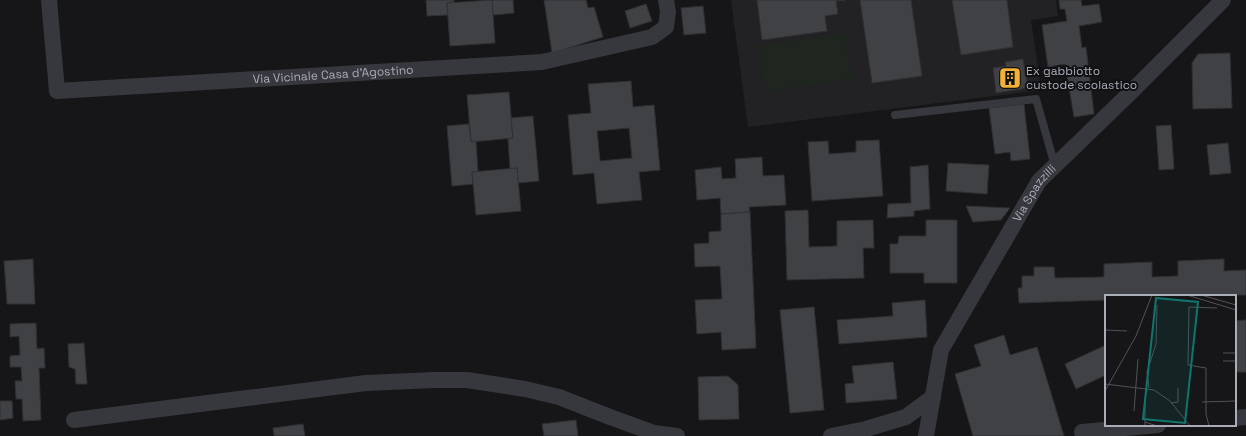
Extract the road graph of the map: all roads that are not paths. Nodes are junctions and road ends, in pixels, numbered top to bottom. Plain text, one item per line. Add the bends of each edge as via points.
1 (49, 0) edge
2 (666, 0) edge
3 (1223, 0) edge
4 (895, 115) dead end
5 (1055, 166) junction
6 (933, 397) junction
7 (1246, 417) edge
8 (1236, 418) edge
9 (74, 420) dead end
10 (1147, 426) edge
11 (1082, 432) dead end
12 (677, 436) edge
13 (831, 436) edge
14 (926, 436) edge

1 - 2 street, Via Vicinale Casa d'Agostino via 57,91 542,62 652,37 666,27
3 - 5 street, Via Spazzilli
4 - 5 lane via 1036,98
5 - 6 street, Via Spazzilli via 1039,181 941,350
6 - 13 street via 906,418
6 - 14 street, Via Spazzilli
7 - 8 street
9 - 12 street via 366,383 467,380 525,389 559,398 610,418 654,432
10 - 11 street

